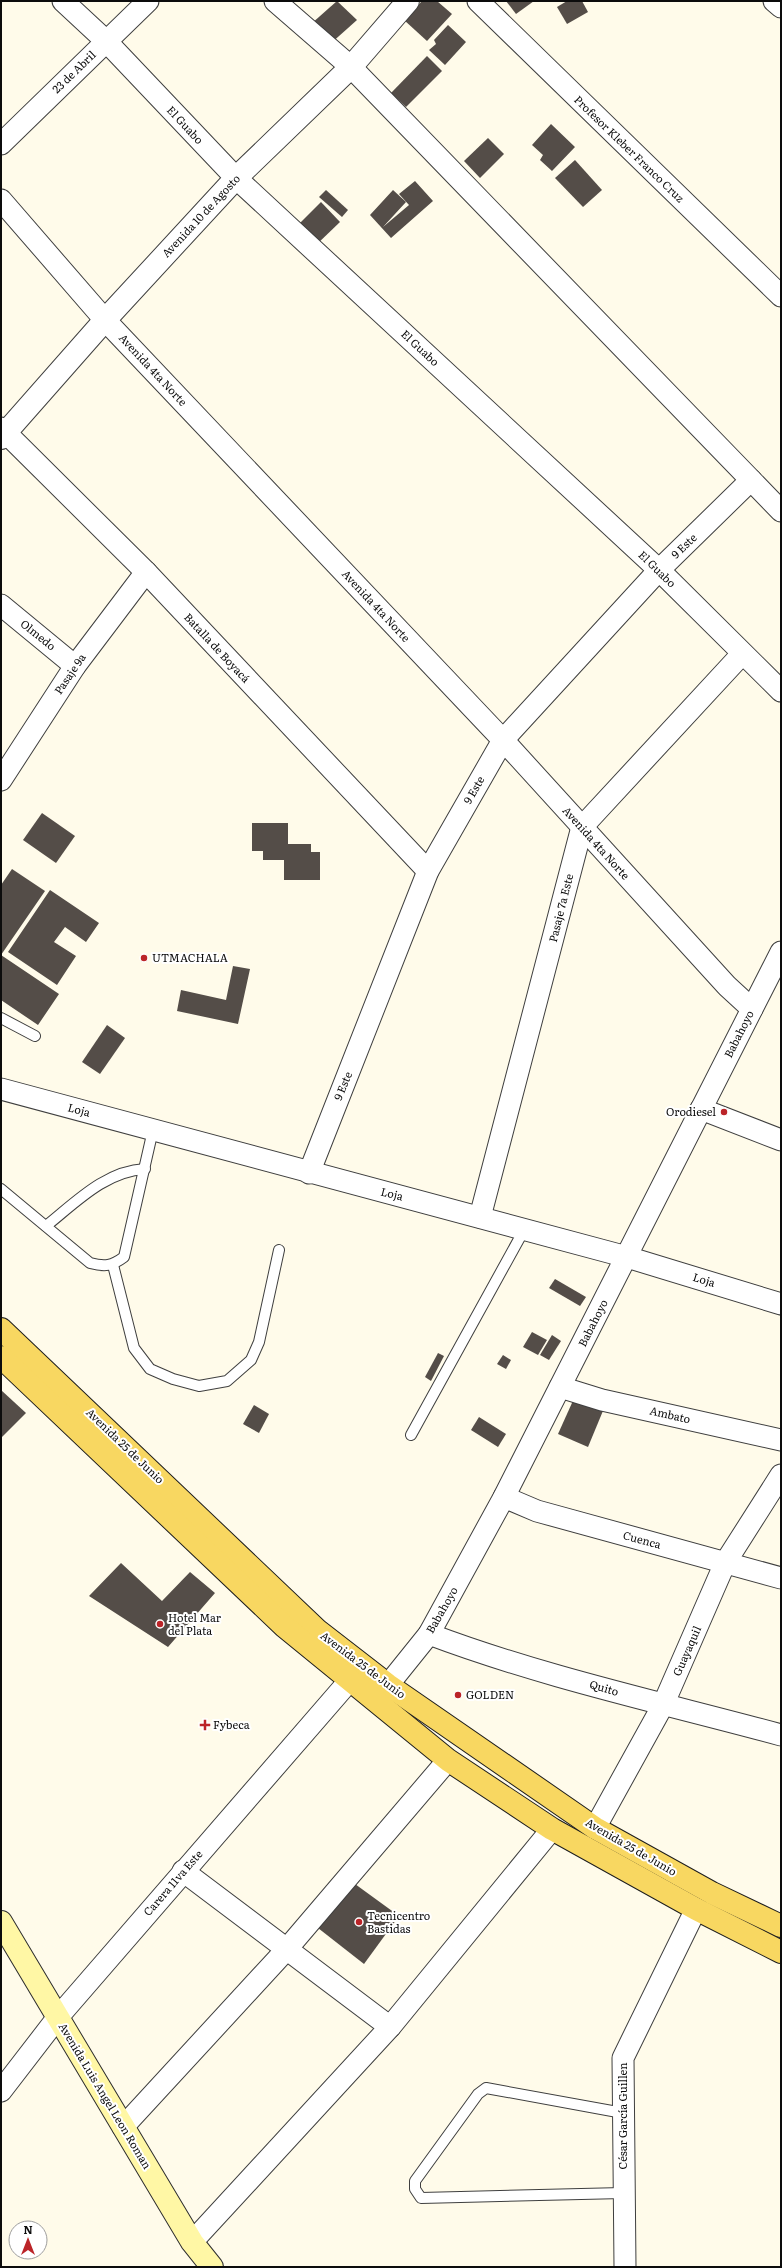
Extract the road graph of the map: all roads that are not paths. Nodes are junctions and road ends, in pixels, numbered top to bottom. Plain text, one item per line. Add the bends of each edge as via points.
1 (63, 1) edge
2 (148, 1) edge
3 (276, 1) edge
4 (408, 1) edge
5 (478, 1) edge
6 (774, 1) edge
7 (781, 7) edge
8 (106, 41) junction
9 (351, 67) junction
10 (1, 144) edge
11 (236, 178) junction
12 (1, 200) edge
13 (781, 296) edge
14 (105, 320) junction
15 (2, 433) edge
16 (751, 480) junction
17 (781, 511) edge
18 (659, 570) junction
19 (146, 572) junction
20 (1, 605) edge
21 (742, 654) junction
22 (75, 666) junction
23 (781, 691) edge
24 (503, 740) junction
25 (1, 780) edge
26 (582, 826) junction
27 (428, 871) junction
28 (781, 952) edge
29 (773, 986) edge
30 (752, 1009) junction
31 (1, 1018) edge
32 (35, 1036) dead end
33 (1, 1089) edge
34 (701, 1109) junction
35 (152, 1130) junction
36 (781, 1140) edge
37 (145, 1169) junction
38 (309, 1173) junction
39 (1, 1189) edge
40 (480, 1217) junction
41 (46, 1226) junction
42 (524, 1230) junction
43 (279, 1250) dead end
44 (627, 1257) junction
45 (113, 1265) junction
46 (781, 1304) edge
47 (1, 1329) edge
48 (1, 1357) edge
49 (560, 1387) junction
50 (411, 1435) dead end
51 (781, 1440) edge
52 (781, 1475) edge
53 (504, 1497) junction
54 (725, 1563) junction
55 (781, 1578) edge
56 (429, 1634) junction
57 (350, 1680) junction
58 (388, 1685) junction
59 (663, 1705) junction
60 (781, 1735) edge
61 (448, 1760) junction
62 (595, 1828) junction
63 (552, 1829) junction
64 (183, 1871) junction
65 (696, 1909) junction
66 (1, 1922) edge
67 (781, 1926) edge
68 (286, 1950) junction
69 (781, 1952) edge
70 (58, 2017) junction
71 (390, 2027) junction
72 (1, 2091) edge
73 (623, 2113) junction
74 (123, 2127) junction
75 (623, 2193) junction
76 (192, 2242) junction
77 (212, 2267) edge
78 (625, 2267) edge

1 - 8 street, El Guabo
2 - 8 street, 23 de Abril
3 - 9 street
4 - 9 street, Avenida 10 de Agosto
5 - 13 street, Profesor Kleber Franco Cruz
6 - 7 street
8 - 10 street, 23 de Abril
8 - 11 street, El Guabo
9 - 11 street, Avenida 10 de Agosto
9 - 16 street
11 - 14 street, Avenida 10 de Agosto
11 - 18 street, El Guabo
12 - 14 street, Avenida 4ta Norte
14 - 15 street, Avenida 10 de Agosto
14 - 24 street, Avenida 4ta Norte
15 - 19 street, Batalla de Boyacá
16 - 17 street
16 - 18 street, 9 Este
18 - 21 street, El Guabo
18 - 24 street, 9 Este
19 - 22 street, Pasaje 9a
19 - 27 street, Batalla de Boyacá
20 - 22 street, Olmedo
21 - 23 street, El Guabo
21 - 26 street, Pasaje 7a Este
22 - 25 street, Pasaje 9a
24 - 26 street, Avenida 4ta Norte
24 - 27 street, 9 Este
26 - 30 street, Avenida 4ta Norte via 726,986
26 - 40 street, Pasaje 7a Este
27 - 38 street, 9 Este
28 - 29 street, Babahoyo
29 - 30 street, Babahoyo
30 - 34 street, Babahoyo
31 - 32 lane
33 - 35 street, Loja
34 - 36 street
34 - 44 street, Babahoyo
35 - 37 lane
35 - 38 street, Loja
37 - 41 lane via 132,1169 104,1180
37 - 45 lane via 124,1257
38 - 40 street, Loja
39 - 41 lane
40 - 42 street, Loja
41 - 45 lane via 90,1263
42 - 44 street, Loja
42 - 50 lane
43 - 45 lane via 259,1342 251,1360 227,1381 199,1386 150,1369 134,1348
44 - 46 street, Loja
44 - 49 street, Babahoyo
47 - 58 main road, Avenida 25 de Junio via 317,1630
48 - 57 main road, Avenida 25 de Junio via 285,1627
49 - 51 street, Ambato via 602,1400
49 - 53 street, Babahoyo
52 - 54 street, Guayaquil
53 - 54 street, Cuenca via 537,1511
53 - 56 street, Babahoyo
54 - 55 street, Cuenca
54 - 59 street, Guayaquil
56 - 58 street, Babahoyo
56 - 59 street, Quito via 480,1653
57 - 61 main road, Avenida 25 de Junio
57 - 64 street, Carera 11va Este
58 - 62 main road, Avenida 25 de Junio
59 - 60 street, Quito
59 - 62 street, Guayaquil
61 - 63 main road, Avenida 25 de Junio
61 - 68 street
62 - 67 main road, Avenida 25 de Junio via 712,1893
63 - 65 main road, Avenida 25 de Junio
63 - 71 street
64 - 68 street
64 - 70 street, Carera 11va Este
65 - 69 main road, Avenida 25 de Junio
65 - 73 street, César García Guillen via 623,2058
66 - 70 main road, Avenida Luis Angel Leon Roman
68 - 71 street
68 - 74 street
70 - 72 street, Carera 11va Este
70 - 74 main road, Avenida Luis Angel Leon Roman
71 - 76 street
73 - 75 street, César García Guillen
73 - 75 lane via 486,2088 478,2094 415,2181 415,2189 421,2198
74 - 76 main road, Avenida Luis Angel Leon Roman
75 - 78 street, César García Guillen
76 - 77 main road, Avenida Luis Angel Leon Roman

